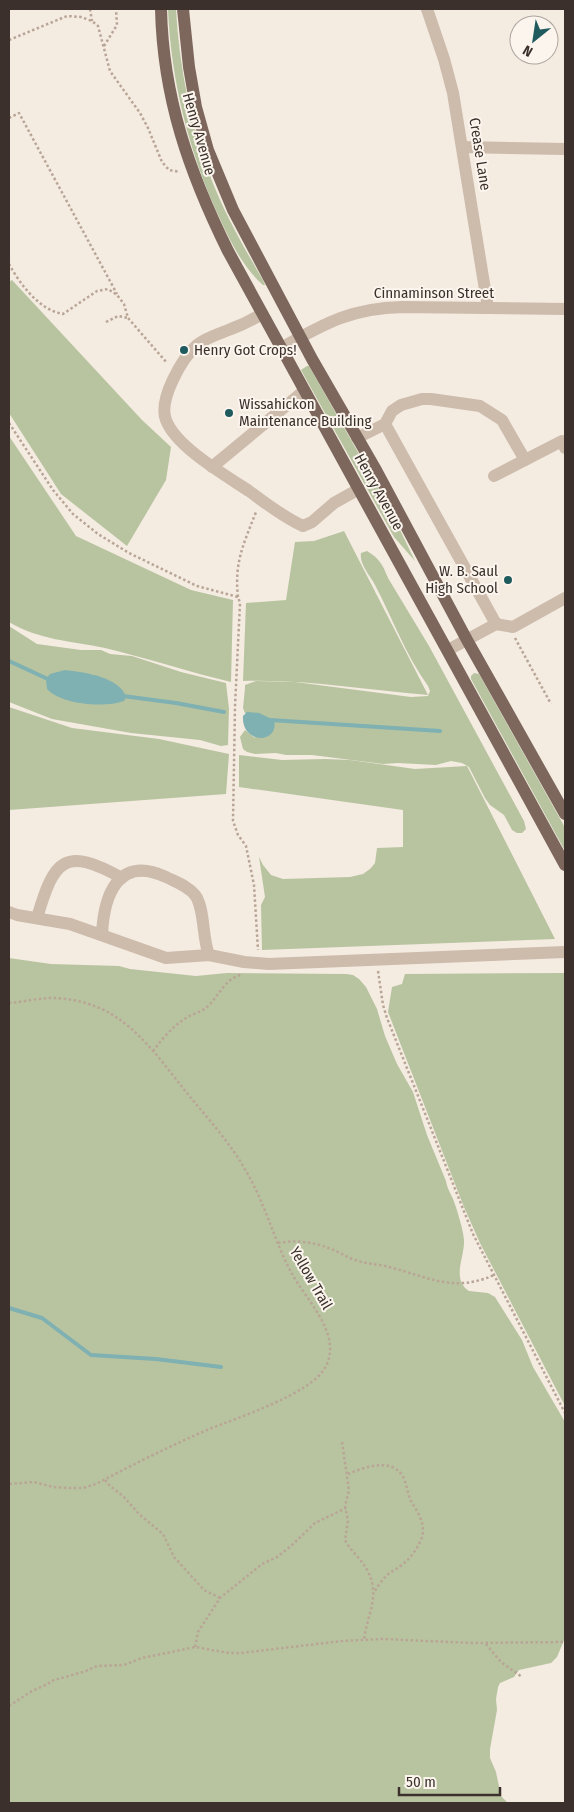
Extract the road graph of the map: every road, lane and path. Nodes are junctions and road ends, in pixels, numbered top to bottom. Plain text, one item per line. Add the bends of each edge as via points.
1 (90, 9) edge
2 (116, 9) edge
3 (161, 9) edge
4 (183, 9) edge
5 (427, 9) edge
6 (92, 21) junction
7 (9, 40) edge
8 (104, 46) junction
9 (9, 118) edge
10 (462, 147) junction
11 (565, 149) edge
12 (191, 169) junction
13 (9, 264) edge
14 (117, 295) junction
15 (488, 308) junction
16 (565, 309) edge
17 (262, 314) junction
18 (128, 318) junction
19 (106, 322) dead end
20 (300, 337) junction
21 (281, 348) junction
22 (178, 373) junction
23 (304, 391) junction
24 (9, 423) edge
25 (385, 424) junction
26 (357, 438) junction
27 (565, 448) edge
28 (525, 460) junction
29 (212, 466) junction
30 (494, 476) dead end
31 (359, 489) junction
32 (260, 499) junction
33 (238, 597) junction
34 (565, 598) edge
35 (502, 625) junction
36 (467, 640) junction
37 (448, 650) junction
38 (551, 704) dead end
39 (565, 814) edge
40 (565, 865) edge
41 (122, 878) junction
42 (9, 912) edge
43 (37, 918) junction
44 (102, 934) junction
45 (565, 952) edge
46 (209, 955) junction
47 (376, 960) junction
48 (258, 963) junction
49 (9, 1003) edge
50 (153, 1051) junction
51 (278, 1242) junction
52 (494, 1275) junction
53 (565, 1413) edge
54 (342, 1442) dead end
55 (347, 1474) junction
56 (105, 1479) junction
57 (9, 1484) edge
58 (346, 1508) junction
59 (375, 1591) junction
60 (220, 1598) junction
61 (364, 1640) junction
62 (565, 1642) edge
63 (486, 1644) junction
64 (195, 1647) junction
65 (522, 1677) dead end
66 (9, 1706) edge

1 - 6 path
2 - 8 path via 117,25
3 - 12 main road, Henry Avenue via 169,85
4 - 20 main road, Henry Avenue via 195,102 217,176
5 - 10 street, Crease Lane via 450,78
6 - 7 path via 81,16 67,16
6 - 8 path via 98,26
8 - 12 path via 110,71 144,121 162,162 175,172
9 - 14 path via 19,113
10 - 11 street
10 - 15 street, Crease Lane
12 - 17 main road, Henry Avenue via 220,236
13 - 14 path via 17,279 53,313 63,314 97,292 108,289
14 - 18 path
15 - 16 street, Cinnaminson Street
15 - 20 street, Cinnaminson Street via 376,308 338,318
17 - 21 main road, Henry Avenue
17 - 22 street via 202,342 190,352
18 - 19 path via 118,316
18 - 22 path
20 - 21 street, Cinnaminson Street
20 - 26 main road, Henry Avenue
21 - 23 main road, Henry Avenue
22 - 29 street via 167,394 166,420 185,445
23 - 29 street
23 - 31 main road, Henry Avenue
24 - 33 path via 53,490 98,534 197,586
25 - 26 street
25 - 28 street via 392,411 401,404 422,400 480,406 502,420
25 - 35 street
26 - 36 main road, Henry Avenue
27 - 28 street via 562,441
28 - 30 street
29 - 32 street
31 - 32 street via 304,526
31 - 37 main road, Henry Avenue
32 - 33 path via 241,549 236,580
33 - 48 path via 233,821 246,846 254,885
34 - 35 street via 513,627
35 - 36 street
35 - 38 path
36 - 37 street
36 - 39 main road, Henry Avenue
37 - 40 main road, Henry Avenue
41 - 43 street via 99,865 82,860 69,861 60,866 51,878
41 - 44 street via 108,898
41 - 46 street via 140,870 153,872 194,893
42 - 43 street
43 - 44 street
44 - 46 street via 166,958
45 - 47 street
46 - 48 street
47 - 48 street
47 - 52 path via 387,1018 467,1220
48 - 50 path via 252,971 233,979 199,1013 178,1025
49 - 50 path, Yellow Trail via 52,998 87,1004 117,1018
50 - 51 path, Yellow Trail via 246,1170
51 - 52 path via 292,1240 322,1246 358,1261 452,1284
51 - 56 path, Yellow Trail via 291,1272 324,1324 330,1350 319,1376 258,1411
52 - 53 path
54 - 55 path
55 - 58 path
55 - 59 path via 370,1466 396,1470 402,1475 424,1531 411,1557 387,1575
56 - 57 path, Yellow Trail via 83,1488 34,1482
56 - 60 path via 163,1534 174,1557 204,1590
58 - 59 path via 348,1526 345,1540 367,1569
58 - 60 path via 315,1523 284,1551 262,1564
59 - 61 path
60 - 64 path via 198,1632
61 - 63 path
61 - 64 path via 254,1652 229,1653
62 - 63 path
63 - 65 path via 501,1662
64 - 66 path via 118,1666 97,1666 50,1681

